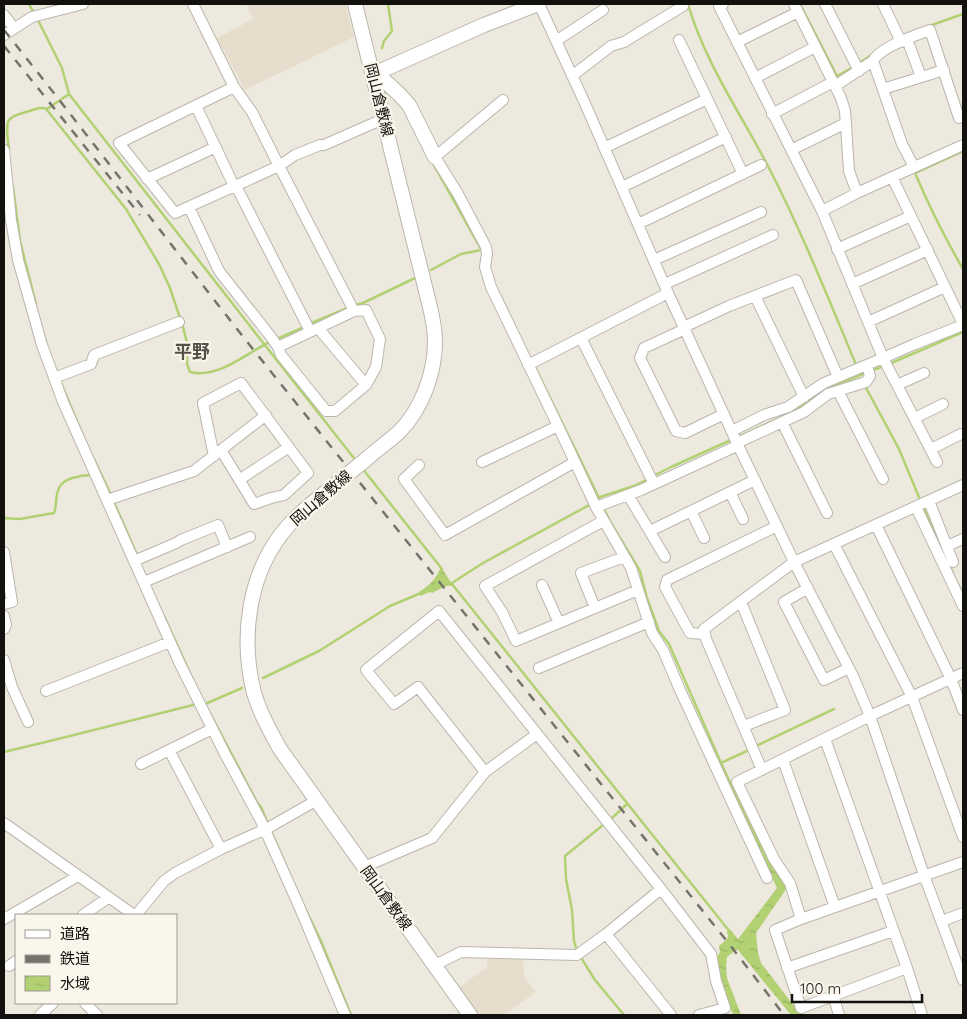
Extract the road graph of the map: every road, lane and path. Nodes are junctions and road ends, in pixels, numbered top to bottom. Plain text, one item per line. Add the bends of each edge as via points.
1 (83, 4) edge
2 (192, 4) edge
3 (355, 4) edge
4 (722, 4) edge
5 (825, 4) edge
6 (883, 4) edge
7 (532, 5) edge
8 (683, 6) dead end
9 (796, 8) edge
10 (603, 10) dead end
11 (4, 15) edge
12 (14, 28) junction
13 (4, 35) edge
14 (680, 40) dead end
15 (904, 40) junction
16 (556, 41) junction
17 (737, 42) junction
18 (815, 47) junction
19 (873, 61) junction
20 (857, 67) junction
21 (944, 70) junction
22 (374, 74) junction
23 (572, 76) junction
24 (921, 77) junction
25 (755, 78) junction
26 (834, 84) junction
27 (234, 87) junction
28 (884, 89) junction
29 (707, 99) junction
30 (503, 100) dead end
31 (959, 103) edge
32 (196, 106) junction
33 (772, 114) junction
34 (959, 118) dead end
35 (383, 119) junction
36 (846, 123) junction
37 (726, 137) junction
38 (963, 145) edge
39 (216, 147) junction
40 (604, 148) junction
41 (4, 150) edge
42 (791, 150) junction
43 (436, 157) junction
44 (278, 166) junction
45 (761, 166) dead end
46 (914, 167) junction
47 (743, 174) junction
48 (892, 177) junction
49 (147, 179) junction
50 (235, 186) junction
51 (622, 187) junction
52 (857, 193) junction
53 (189, 207) junction
54 (822, 211) junction
55 (761, 212) dead end
56 (911, 216) junction
57 (638, 224) junction
58 (773, 235) dead end
59 (837, 248) junction
60 (928, 250) junction
61 (654, 260) junction
62 (852, 284) junction
63 (945, 286) junction
64 (666, 289) junction
65 (755, 296) junction
66 (352, 308) junction
67 (179, 322) dead end
68 (868, 322) junction
69 (963, 325) edge
70 (310, 327) junction
71 (685, 328) junction
72 (581, 338) junction
73 (275, 343) junction
74 (531, 363) junction
75 (885, 363) junction
76 (864, 373) junction
77 (924, 373) dead end
78 (57, 377) junction
79 (838, 377) junction
80 (366, 385) junction
81 (897, 385) junction
82 (838, 391) junction
83 (804, 397) junction
84 (943, 404) dead end
85 (724, 414) junction
86 (266, 415) junction
87 (915, 418) junction
88 (782, 422) junction
89 (558, 426) junction
90 (961, 434) dead end
91 (736, 439) junction
92 (289, 447) junction
93 (931, 450) junction
94 (217, 453) junction
95 (482, 462) dead end
96 (575, 462) junction
97 (937, 462) dead end
98 (419, 466) dead end
99 (883, 478) dead end
100 (652, 479) junction
101 (239, 480) junction
102 (755, 480) junction
103 (963, 485) edge
104 (730, 492) junction
105 (628, 494) junction
106 (110, 498) junction
107 (597, 503) junction
108 (922, 504) junction
109 (691, 511) junction
110 (827, 513) dead end
111 (743, 519) dead end
112 (604, 522) junction
113 (876, 525) junction
114 (777, 526) junction
115 (650, 530) junction
116 (250, 537) dead end
117 (704, 538) dead end
118 (963, 539) edge
119 (834, 544) junction
120 (947, 546) junction
121 (227, 547) junction
122 (4, 552) edge
123 (624, 557) junction
124 (665, 557) dead end
125 (138, 560) junction
126 (794, 562) junction
127 (953, 562) dead end
128 (147, 581) junction
129 (542, 585) dead end
130 (960, 587) edge
131 (808, 588) junction
132 (638, 590) junction
133 (740, 602) junction
134 (4, 604) edge
135 (963, 606) edge
136 (595, 608) junction
137 (4, 616) edge
138 (649, 622) junction
139 (559, 623) junction
140 (4, 629) edge
141 (705, 634) junction
142 (170, 642) junction
143 (4, 660) edge
144 (539, 668) dead end
145 (849, 668) junction
146 (963, 673) edge
147 (951, 679) junction
148 (46, 691) dead end
149 (912, 697) junction
150 (963, 710) edge
151 (870, 716) junction
152 (28, 722) dead end
153 (744, 726) junction
154 (212, 729) junction
155 (537, 734) junction
156 (825, 739) junction
157 (169, 750) junction
158 (783, 760) junction
159 (141, 764) dead end
160 (762, 770) junction
161 (485, 772) junction
162 (317, 800) junction
163 (4, 823) edge
164 (268, 828) junction
165 (963, 837) edge
166 (221, 849) junction
167 (963, 862) edge
168 (364, 867) junction
169 (924, 875) junction
170 (78, 876) junction
171 (767, 878) dead end
172 (661, 889) junction
173 (879, 891) junction
174 (108, 898) junction
175 (835, 906) junction
176 (84, 914) edge
177 (133, 914) edge
178 (136, 914) edge
179 (963, 914) edge
180 (4, 919) edge
181 (801, 919) junction
182 (942, 921) junction
183 (893, 931) junction
184 (606, 934) junction
185 (434, 965) junction
186 (787, 968) junction
187 (907, 968) junction
188 (963, 980) edge
189 (833, 995) junction
190 (52, 1004) edge
191 (86, 1004) edge
192 (40, 1015) edge
193 (97, 1015) edge
194 (345, 1015) edge
195 (470, 1015) edge
196 (671, 1015) edge
197 (698, 1015) edge
198 (839, 1015) edge
199 (922, 1015) edge

1 - 12 street via 35,16
2 - 27 street
3 - 22 main road, 岡山倉敷線
4 - 17 street via 719,6
5 - 20 street
6 - 15 street
7 - 16 street
7 - 22 main road
8 - 23 street via 624,42 611,46
9 - 17 street
9 - 18 street
10 - 16 street
11 - 12 street
12 - 13 street
14 - 29 street
15 - 19 street via 884,50
15 - 21 street via 930,30
15 - 24 street
16 - 23 street
17 - 25 street
18 - 25 street
18 - 26 street
19 - 20 street
19 - 28 street
20 - 26 street
21 - 24 street
21 - 31 street
22 - 35 main road, 岡山倉敷線
22 - 43 main road via 409,105
23 - 40 street
24 - 28 street
25 - 33 street
26 - 33 street
26 - 36 street via 841,98
27 - 32 street
27 - 44 street via 252,112
28 - 46 street via 902,144
29 - 37 street
29 - 40 street
30 - 43 street
31 - 34 street
32 - 39 street
32 - 49 street via 119,143
33 - 42 street
35 - 44 street via 324,145 294,154
35 - 162 main road, 岡山倉敷線, bridge via 433,321 432,372 415,412 400,431 306,507 271,550 257,580 247,634 255,694 268,728
36 - 42 street
36 - 52 street via 849,171
37 - 47 street
37 - 51 street
38 - 46 street
39 - 49 street
39 - 50 street
40 - 51 street
41 - 78 street via 18,260 42,345
42 - 54 street
43 - 74 street via 486,246 486,274 490,288
44 - 50 street
44 - 66 street
45 - 47 street
46 - 48 street
47 - 57 street
48 - 52 street
48 - 56 street
49 - 53 street via 175,213
50 - 53 street
50 - 70 street
51 - 57 street
52 - 54 street
53 - 73 street via 219,271
54 - 59 street
55 - 61 street
56 - 59 street
56 - 60 street
57 - 61 street
58 - 64 street
59 - 62 street
60 - 62 street
60 - 63 street
61 - 64 street
62 - 68 street
63 - 68 street
63 - 69 street
64 - 71 street
64 - 72 street
65 - 71 street
65 - 79 street via 796,280
65 - 83 street
66 - 70 street
66 - 80 street via 366,310 380,339 376,367
67 - 78 street via 94,355 91,364
68 - 75 street
69 - 75 street via 914,344
70 - 73 street
70 - 80 street
71 - 85 street
71 - 85 street via 644,348 640,358 676,431 685,433
72 - 74 street
72 - 100 street
73 - 80 street via 326,411 335,412
74 - 89 street
75 - 76 street
75 - 81 street
76 - 79 street
76 - 82 street
77 - 81 street
78 - 106 street via 63,402 95,474
79 - 83 street
81 - 87 street
82 - 88 street
82 - 99 street
83 - 91 street via 788,407 764,415
84 - 87 street
85 - 91 street
86 - 92 street
86 - 94 street
86 - 94 street via 241,382 203,403
87 - 93 street
88 - 91 street
88 - 110 street
89 - 95 street
89 - 96 street
90 - 93 street
91 - 100 street
91 - 102 street
92 - 101 street
92 - 101 street via 308,473 284,495 254,504
93 - 97 street
94 - 101 street
94 - 106 street via 194,471
96 - 98 street via 445,535 404,479
96 - 107 street
100 - 105 street
102 - 104 street
102 - 114 street
103 - 108 street
104 - 109 street
104 - 111 street
105 - 107 street
105 - 115 street
106 - 125 street
107 - 112 street
108 - 113 street
108 - 120 street
108 - 130 street
109 - 115 street
109 - 117 street
112 - 123 street
112 - 139 street via 486,586 516,641
113 - 119 street
113 - 147 street
114 - 126 street
114 - 141 street via 666,580 666,587 690,633
115 - 124 street
116 - 121 street
118 - 120 street
119 - 126 street
119 - 149 street
120 - 127 street
121 - 125 street via 218,525
121 - 128 street
122 - 134 street via 12,602
123 - 132 street
123 - 136 street via 581,573
125 - 128 street
126 - 131 street
126 - 133 street
128 - 142 street
129 - 139 street
130 - 135 street
131 - 145 street
131 - 145 street via 784,602 824,680
132 - 136 street
132 - 138 street
133 - 141 street via 704,629
133 - 153 street via 785,710
136 - 139 street
137 - 140 street
138 - 144 street
138 - 171 street
141 - 153 street
142 - 148 street
142 - 154 street
143 - 152 street
145 - 151 street
146 - 147 street
147 - 149 street
147 - 150 street
149 - 151 street
149 - 165 street
151 - 156 street
151 - 169 street
153 - 160 street
154 - 157 street
154 - 164 street
155 - 161 street
155 - 161 street via 439,611 366,670 394,704 418,687
155 - 172 street
156 - 158 street
156 - 173 street
157 - 159 street
157 - 166 street
158 - 160 street
158 - 175 street
160 - 181 street via 737,782 774,859 790,883
161 - 168 street via 432,838
162 - 164 street
162 - 168 main road, 岡山倉敷線
163 - 170 street
164 - 166 street
164 - 194 street
166 - 178 street via 164,881
167 - 169 street
168 - 185 main road, 岡山倉敷線
169 - 173 street
169 - 182 street
170 - 174 street
170 - 180 street
172 - 184 street
172 - 197 street via 711,954 724,1008
173 - 175 street
173 - 183 street
174 - 176 street
174 - 177 street
175 - 181 street
179 - 182 street
181 - 186 street via 775,930
182 - 188 street
183 - 186 street
183 - 187 street
184 - 185 street via 579,954 461,952
184 - 196 street
185 - 195 main road, 岡山倉敷線
186 - 189 street via 801,1008
187 - 189 street
187 - 199 street
189 - 198 street
190 - 192 street
191 - 193 street

